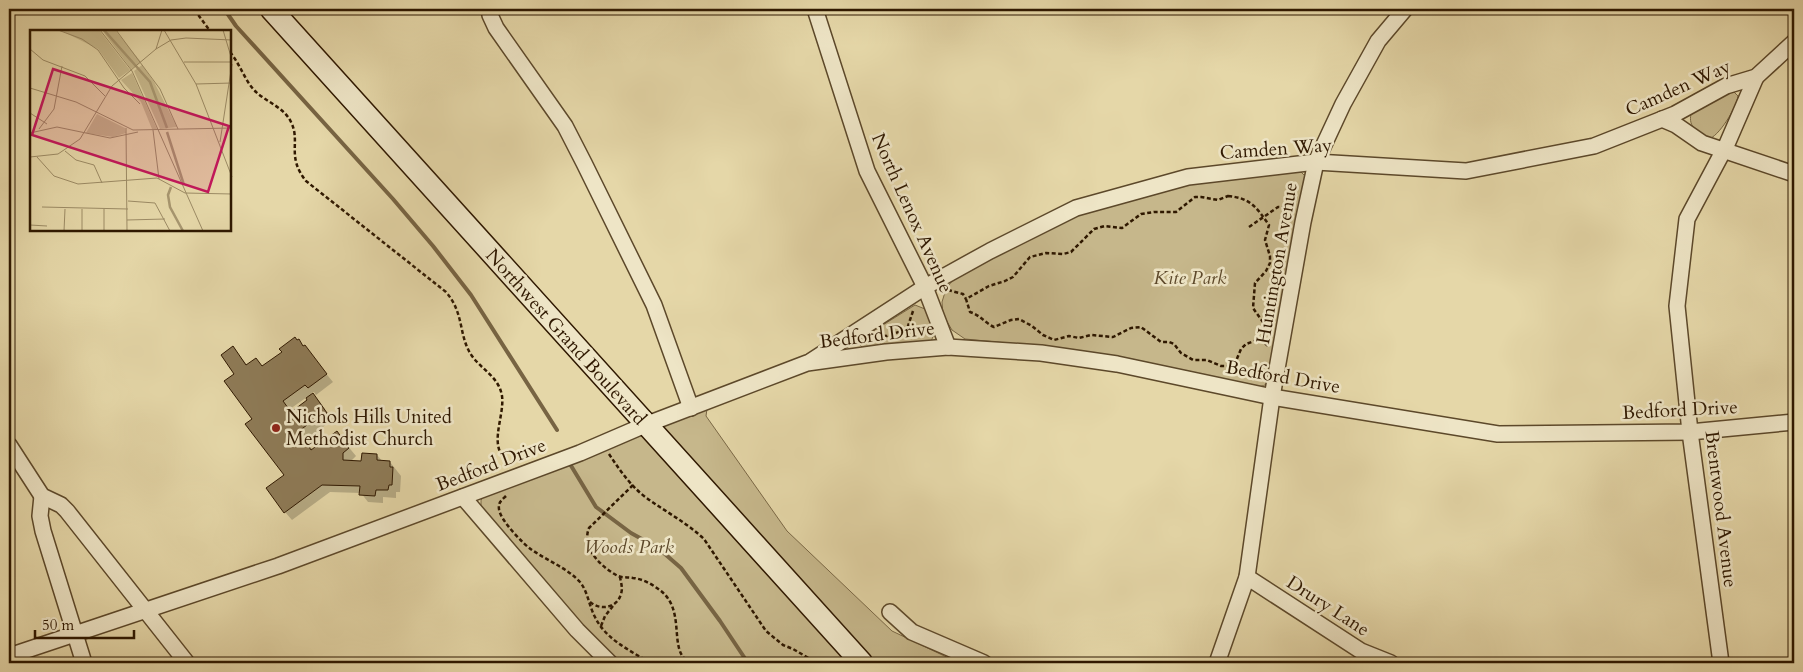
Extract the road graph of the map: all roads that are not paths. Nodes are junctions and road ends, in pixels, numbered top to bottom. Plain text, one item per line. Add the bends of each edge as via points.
1 (271, 9) edge
2 (489, 9) edge
3 (815, 9) edge
4 (1405, 9) edge
5 (1794, 42) edge
6 (1756, 77) junction
7 (1662, 119) junction
8 (1722, 150) junction
9 (1316, 162) junction
10 (1794, 174) edge
11 (921, 289) junction
12 (948, 347) junction
13 (807, 363) junction
14 (1272, 397) junction
15 (691, 408) junction
16 (1794, 422) edge
17 (645, 425) junction
18 (1690, 432) junction
19 (9, 445) edge
20 (42, 496) junction
21 (463, 497) junction
22 (1247, 577) junction
23 (146, 611) junction
24 (890, 612) dead end
25 (76, 634) junction
26 (9, 656) edge
27 (84, 663) edge
28 (187, 663) edge
29 (610, 663) edge
30 (862, 663) edge
31 (984, 663) edge
32 (1217, 663) edge
33 (1391, 663) edge
34 (1721, 663) edge

1 - 17 street, Northwest Grand Boulevard
2 - 15 street via 496,28 564,126 584,163 654,305
3 - 11 street, North Lenox Avenue via 867,171
4 - 9 street, Huntington Avenue via 1378,42 1342,104
5 - 6 street, Camden Way
6 - 7 street, Camden Way via 1726,86
6 - 8 street, Brentwood Avenue
7 - 8 street via 1702,143
7 - 9 street, Camden Way via 1594,146 1466,171
8 - 10 street
8 - 18 street, Brentwood Avenue via 1687,219 1677,306
9 - 11 street, Camden Way via 1188,177 1076,208
9 - 14 street, Huntington Avenue
11 - 12 street, North Lenox Avenue
11 - 13 street, Camden Way
12 - 13 street, Bedford Drive
12 - 14 street, Bedford Drive via 1041,353 1117,364
13 - 15 street, Bedford Drive
14 - 18 street, Bedford Drive via 1498,434
14 - 22 street, Huntington Avenue
15 - 17 street, Bedford Drive
16 - 18 street, Bedford Drive
17 - 21 street, Bedford Drive
17 - 30 street, Northwest Grand Boulevard
18 - 34 street, Brentwood Avenue
19 - 20 street
20 - 23 street via 67,511
20 - 25 street via 40,516 43,531
21 - 23 street, Bedford Drive
21 - 29 street via 577,630
22 - 32 street, Huntington Avenue
22 - 33 street, Drury Lane via 1362,651
23 - 25 street, Bedford Drive
23 - 28 street
24 - 31 street via 912,632
25 - 26 street, Bedford Drive
25 - 27 street

